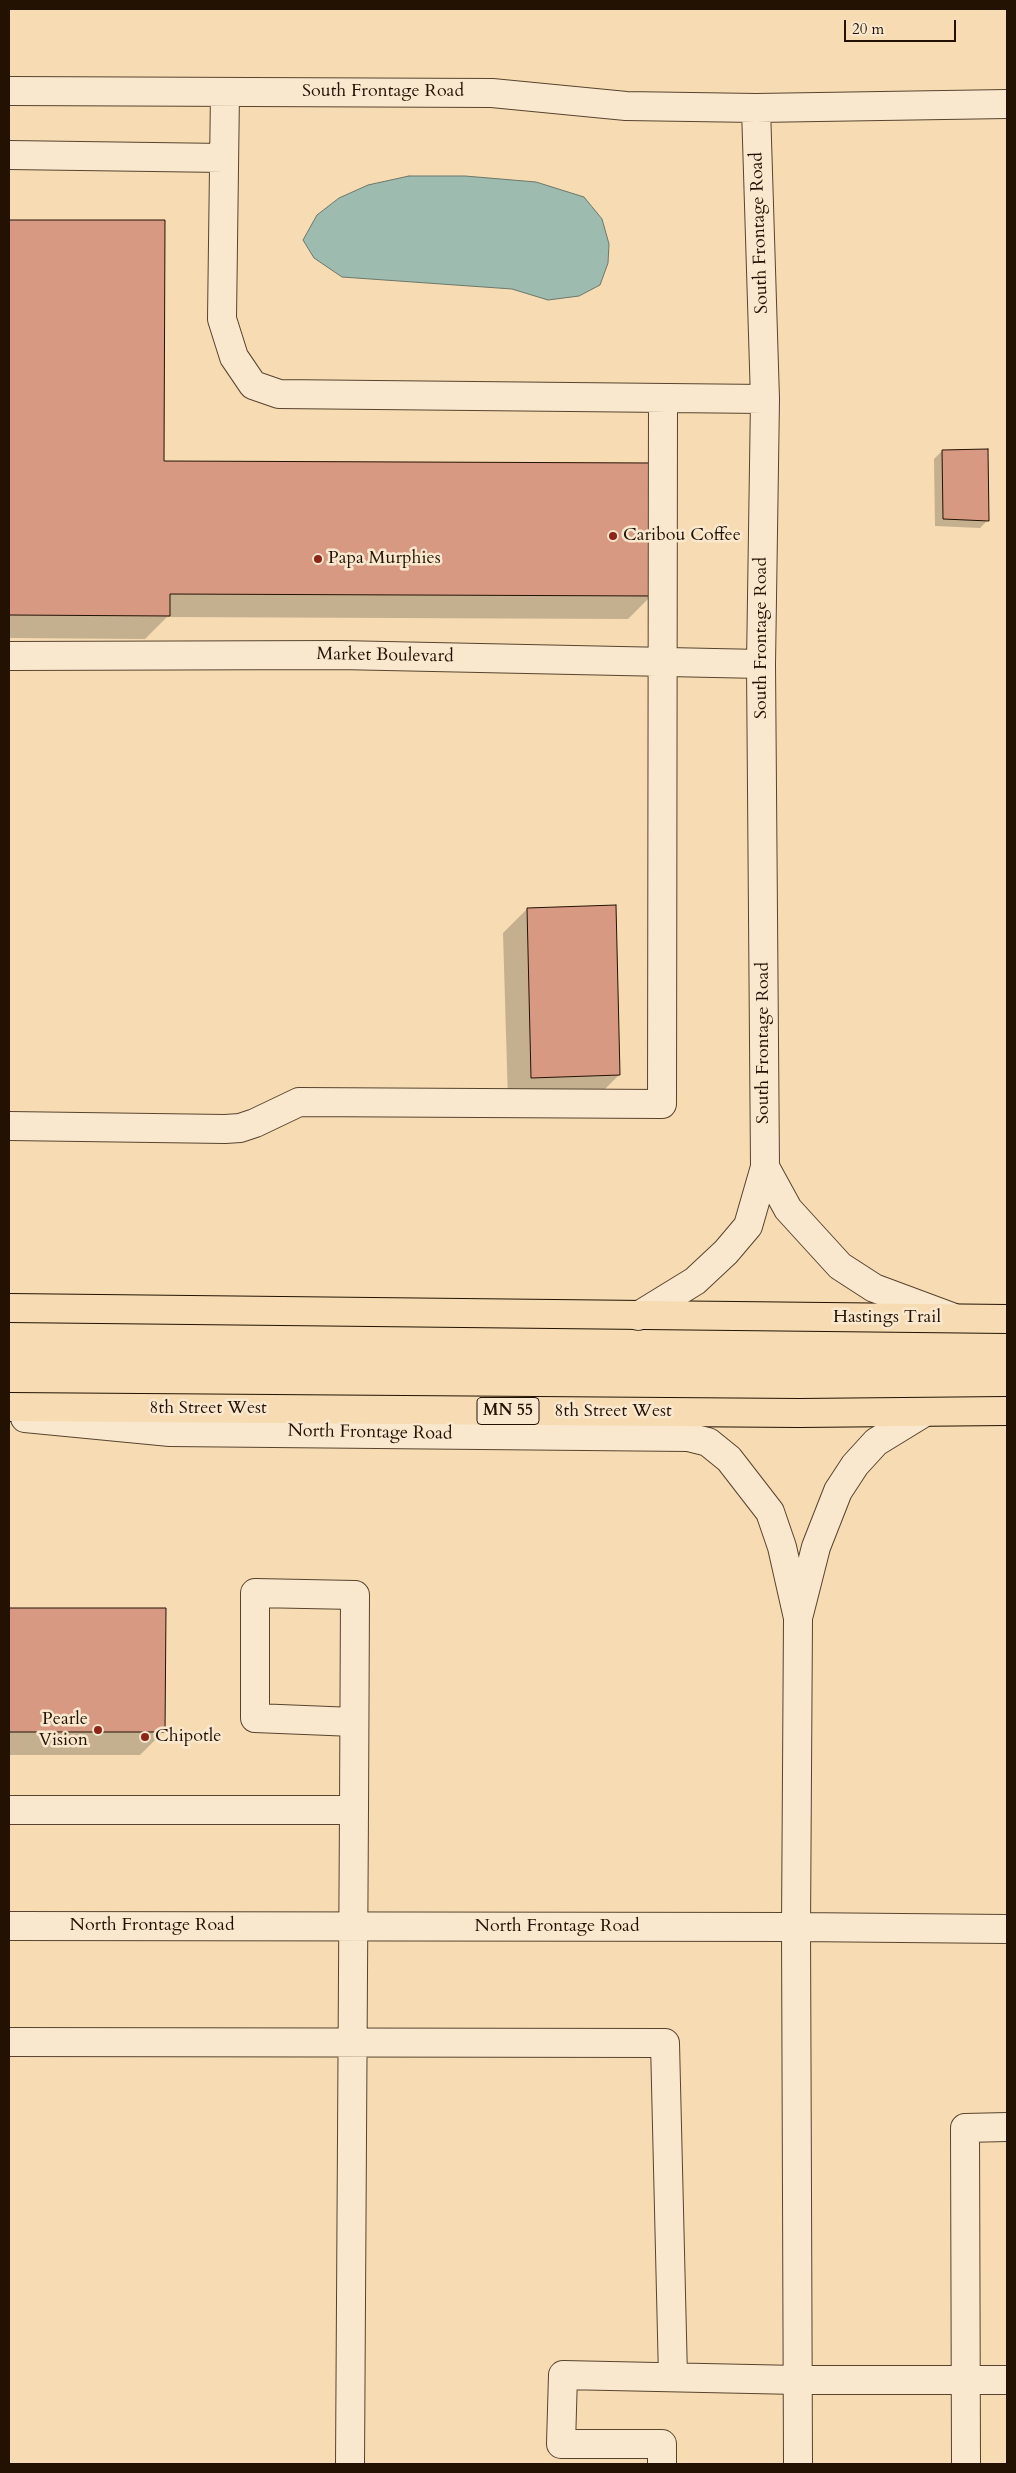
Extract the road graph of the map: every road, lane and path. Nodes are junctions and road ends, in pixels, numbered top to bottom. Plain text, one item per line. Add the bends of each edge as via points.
1 (9, 91) edge
2 (225, 92) junction
3 (1007, 104) edge
4 (756, 108) junction
5 (9, 155) edge
6 (224, 158) junction
7 (663, 398) junction
8 (765, 399) junction
9 (9, 656) edge
10 (663, 662) junction
11 (761, 664) junction
12 (9, 1126) edge
13 (765, 1167) junction
14 (9, 1308) edge
15 (638, 1316) junction
16 (954, 1318) junction
17 (1007, 1319) edge
18 (9, 1407) edge
19 (925, 1412) junction
20 (1007, 1412) edge
21 (9, 1416) edge
22 (798, 1618) junction
23 (354, 1722) junction
24 (9, 1810) edge
25 (354, 1810) junction
26 (9, 1926) edge
27 (353, 1927) junction
28 (796, 1927) junction
29 (1007, 1929) edge
30 (9, 2042) edge
31 (353, 2042) junction
32 (1007, 2127) edge
33 (673, 2377) junction
34 (798, 2380) junction
35 (966, 2380) junction
36 (1007, 2380) edge
37 (561, 2454) edge
38 (350, 2464) edge
39 (662, 2464) edge
40 (798, 2464) edge
41 (966, 2464) edge

1 - 2 street, South Frontage Road
2 - 4 street, South Frontage Road via 492,93 626,106
2 - 6 street
3 - 4 street, South Frontage Road
4 - 8 street, South Frontage Road
5 - 6 street
6 - 7 street via 222,319 234,357 253,385 279,394
7 - 8 street
7 - 10 street
8 - 11 street, South Frontage Road
9 - 10 street, Market Boulevard via 339,655
10 - 11 street, Market Boulevard
10 - 12 street via 662,1104 299,1102 240,1128
11 - 13 street, South Frontage Road
13 - 15 street, South Frontage Road via 748,1226 726,1252 695,1281
13 - 16 street, South Frontage Road via 788,1209 840,1266 874,1288
14 - 15 highway
15 - 16 highway, Hastings Trail
16 - 17 highway, Hastings Trail
18 - 19 highway, 8th Street West / MN 55 via 799,1414
19 - 20 highway, 8th Street West / MN 55
19 - 22 street, North Frontage Road via 876,1442 855,1464 838,1491 819,1539
21 - 22 street, North Frontage Road via 170,1432 688,1436 708,1442 730,1459 770,1512 782,1547
22 - 28 street, North Frontage Road
23 - 23 street via 355,1595 255,1593 255,1718
23 - 25 street
24 - 25 street
25 - 27 street
26 - 27 street, North Frontage Road
27 - 28 street, North Frontage Road
27 - 31 street
28 - 29 street
28 - 34 street
30 - 31 street
31 - 33 street via 665,2043
31 - 38 street
32 - 35 street via 965,2128
33 - 34 street
33 - 37 street via 563,2375
34 - 35 street
34 - 40 street
35 - 36 street
35 - 41 street
37 - 39 street via 662,2444

